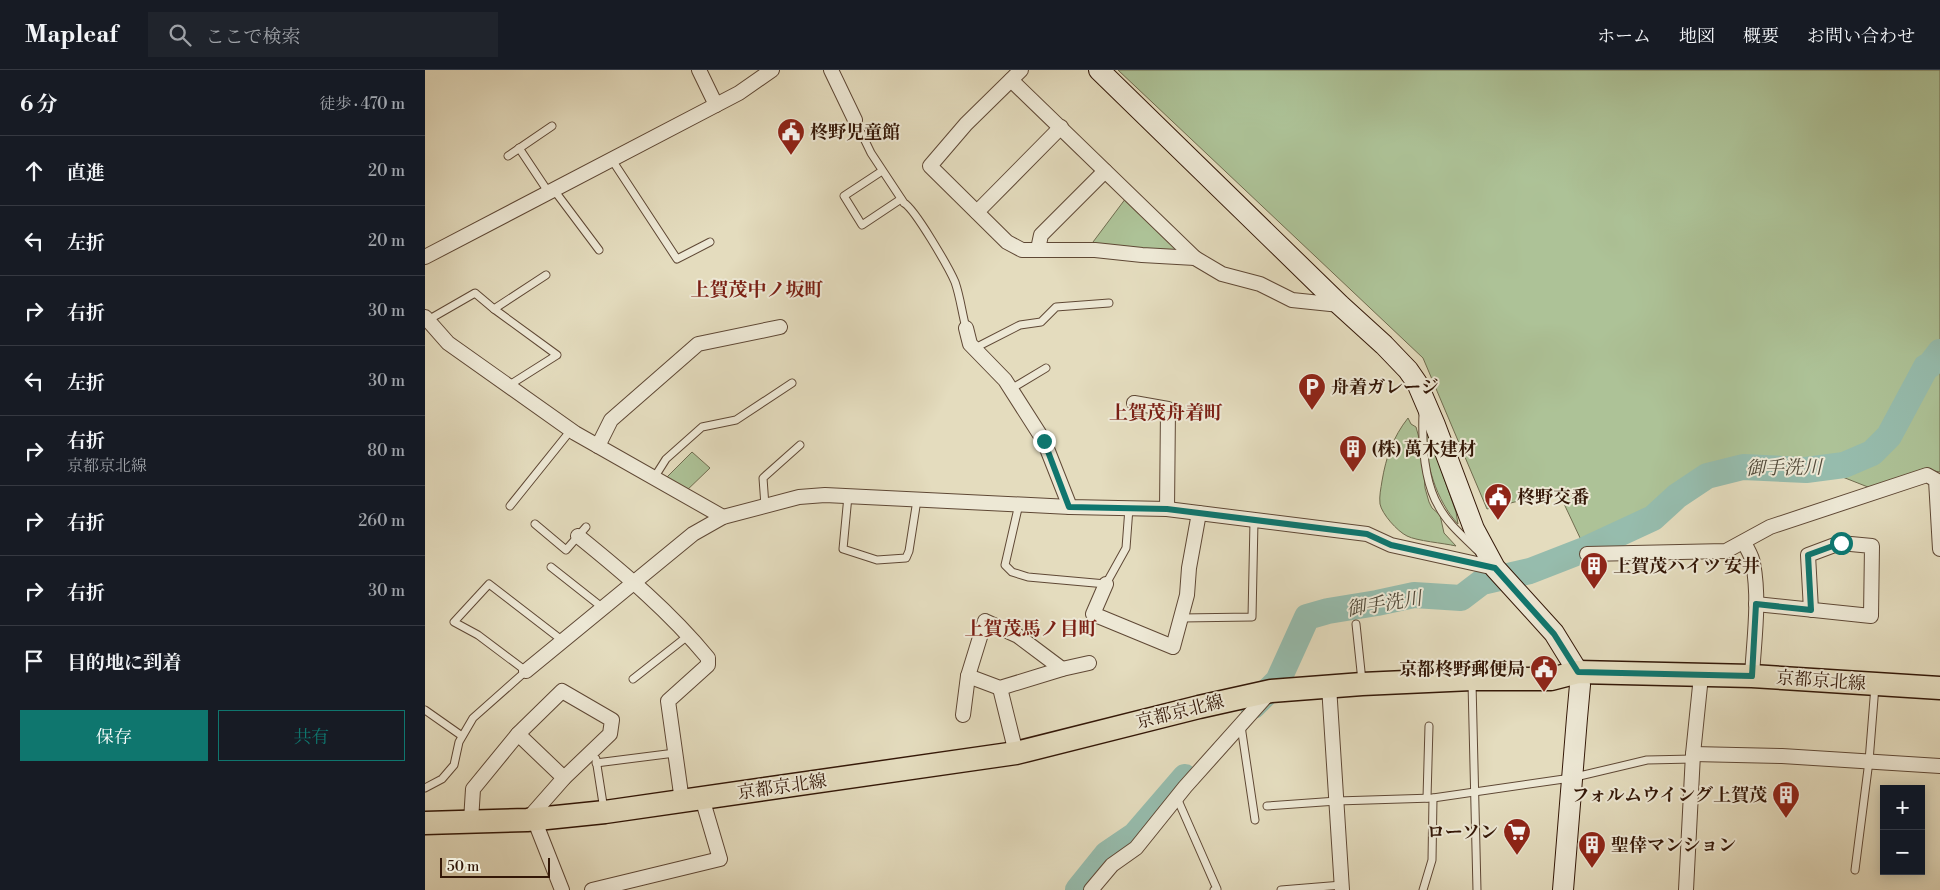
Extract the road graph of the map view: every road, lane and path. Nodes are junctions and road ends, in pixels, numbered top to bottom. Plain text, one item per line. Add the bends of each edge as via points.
1 (699, 70) edge
2 (772, 70) edge
3 (831, 70) edge
4 (1099, 70) edge
5 (1016, 75) edge
6 (716, 105) junction
7 (855, 120) joint
8 (552, 126) dead end
9 (1061, 127) junction
10 (519, 148) junction
11 (508, 156) dead end
12 (613, 160) junction
13 (883, 171) junction
14 (1105, 171) junction
15 (551, 191) junction
16 (901, 199) junction
17 (977, 212) junction
18 (710, 242) dead end
19 (599, 250) dead end
20 (1038, 250) junction
21 (425, 257) edge
22 (1195, 258) junction
23 (546, 275) dead end
24 (1109, 303) dead end
25 (1340, 305) junction
26 (494, 309) junction
27 (426, 319) edge
28 (780, 327) dead end
29 (966, 328) joint
30 (975, 348) junction
31 (1046, 368) dead end
32 (792, 383) dead end
33 (508, 386) junction
34 (1011, 389) junction
35 (1134, 403) dead end
36 (571, 430) junction
37 (800, 445) dead end
38 (598, 446) junction
39 (655, 478) junction
40 (848, 496) junction
41 (917, 500) junction
42 (1019, 504) junction
43 (510, 506) dead end
44 (765, 506) junction
45 (1069, 507) junction
46 (1129, 508) junction
47 (1167, 509) junction
48 (1199, 513) junction
49 (723, 517) junction
50 (1254, 521) junction
51 (535, 524) dead end
52 (582, 532) joint
53 (1744, 542) junction
54 (1940, 549) edge
55 (1587, 554) dead end
56 (551, 567) dead end
57 (1495, 568) junction
58 (634, 582) junction
59 (1106, 584) junction
60 (1756, 604) junction
61 (603, 608) junction
62 (1811, 610) junction
63 (1181, 618) junction
64 (1356, 624) dead end
65 (689, 635) junction
66 (563, 641) junction
67 (1089, 663) dead end
68 (1062, 669) junction
69 (526, 671) junction
70 (1578, 672) junction
71 (968, 676) junction
72 (1701, 676) junction
73 (1752, 676) junction
74 (633, 680) dead end
75 (1472, 680) junction
76 (1362, 684) junction
77 (1875, 684) junction
78 (1329, 686) junction
79 (999, 688) junction
80 (1940, 688) edge
81 (1271, 691) junction
82 (425, 710) edge
83 (963, 714) dead end
84 (1241, 726) junction
85 (1429, 726) dead end
86 (518, 734) junction
87 (462, 736) junction
88 (594, 749) junction
89 (675, 753) junction
90 (1016, 753) junction
91 (1693, 756) junction
92 (1869, 761) junction
93 (596, 763) junction
94 (1940, 766) edge
95 (564, 778) junction
96 (1571, 778) junction
97 (425, 788) edge
98 (1475, 793) junction
99 (1177, 798) junction
100 (1430, 798) junction
101 (692, 800) junction
102 (1337, 801) junction
103 (1267, 806) dead end
104 (605, 812) junction
105 (531, 819) junction
106 (1255, 820) dead end
107 (471, 821) junction
108 (425, 823) edge
109 (1855, 870) dead end
110 (1342, 887) edge
111 (562, 890) edge
112 (592, 890) edge
113 (1091, 890) edge
114 (1214, 890) edge
115 (1281, 890) edge
116 (1423, 890) edge
117 (1477, 890) edge
118 (1563, 890) edge
119 (1686, 890) edge

1 - 6 street
2 - 6 street
3 - 7 street
4 - 25 street
5 - 9 street
5 - 17 street via 966,124 930,166
6 - 12 street
7 - 13 lane
8 - 10 lane
9 - 14 street
9 - 17 street
10 - 11 lane
10 - 15 lane
12 - 15 street
12 - 18 lane via 677,259
13 - 16 lane
13 - 16 lane via 844,196 862,225
14 - 20 street via 1041,235
14 - 22 street
15 - 19 lane
15 - 21 street
16 - 29 lane via 920,220 955,282
17 - 20 street via 1007,242 1022,250
20 - 22 street via 1095,250
22 - 25 street via 1222,274 1260,284 1292,300
23 - 26 lane
24 - 30 lane via 1056,307 1041,322 1020,325
25 - 57 street via 1408,370 1423,396 1474,529
26 - 27 lane via 475,293
26 - 33 lane via 557,355
27 - 33 street via 448,343
28 - 38 street via 697,344 611,420
29 - 30 street via 970,344
30 - 34 street
31 - 34 lane
32 - 39 lane via 736,420 702,427 666,460
33 - 36 street
34 - 45 street via 1044,441
35 - 47 street via 1168,409
36 - 38 street
36 - 43 lane
37 - 44 lane via 763,478
38 - 39 street
39 - 49 street
40 - 41 street
40 - 41 lane via 843,550 877,560 906,558
40 - 44 street via 799,496
41 - 42 street
42 - 45 street
42 - 59 lane via 1005,565 1012,572 1028,577
44 - 49 street
45 - 46 street
46 - 47 street
46 - 59 lane via 1126,548
47 - 48 street
48 - 50 street
48 - 63 street
49 - 58 street via 693,534
50 - 57 street via 1367,534 1391,545
50 - 63 lane via 1252,617
51 - 52 lane via 566,550
52 - 58 street
53 - 54 street via 1770,527 1927,475 1936,480
53 - 55 street via 1726,551
53 - 60 street via 1753,562
56 - 61 lane
57 - 70 street via 1554,634
58 - 61 street
58 - 65 street
59 - 63 street via 1093,614 1173,647
60 - 62 street
60 - 73 street
61 - 66 street
62 - 62 street via 1871,616 1872,546 1841,543 1808,555
64 - 76 lane
65 - 74 lane
65 - 89 street via 708,658 709,666 668,702
66 - 69 street
66 - 69 lane via 489,584 454,622
67 - 68 street
68 - 71 street via 1018,636 985,621
68 - 79 street
69 - 87 lane via 473,718
70 - 72 main road, 京都京北線
70 - 75 main road, 京都京北線 via 1551,679
70 - 96 street via 1579,702
71 - 79 street
71 - 83 street
72 - 73 main road, 京都京北線
72 - 91 street
73 - 77 main road, 京都京北線
75 - 76 main road, 京都京北線
75 - 98 lane
76 - 78 main road, 京都京北線
77 - 80 main road, 京都京北線
77 - 92 lane
78 - 81 main road, 京都京北線
78 - 102 street
79 - 90 street
81 - 84 street
81 - 90 main road, 京都京北線
82 - 87 lane
84 - 99 street
84 - 106 lane
85 - 100 lane
86 - 88 street via 562,691 612,720 609,734
86 - 95 street
86 - 107 street via 473,789
87 - 97 lane via 454,765 442,780
88 - 93 lane
88 - 95 street
89 - 93 lane
89 - 101 street
90 - 101 main road, 京都京北線
91 - 92 street via 1782,756
91 - 96 lane via 1647,760
91 - 119 street
92 - 94 street
92 - 109 lane
93 - 104 lane
95 - 105 street
96 - 98 lane
96 - 118 street
98 - 100 lane
98 - 117 lane
99 - 113 street via 1136,848 1112,865
99 - 114 lane via 1217,889
100 - 102 lane
100 - 116 lane via 1432,860
101 - 104 main road, 京都京北線
101 - 112 street via 720,859
102 - 103 lane
102 - 110 street
104 - 105 main road, 京都京北線
105 - 107 main road, 京都京北線
105 - 111 street
107 - 108 main road, 京都京北線
110 - 115 lane

